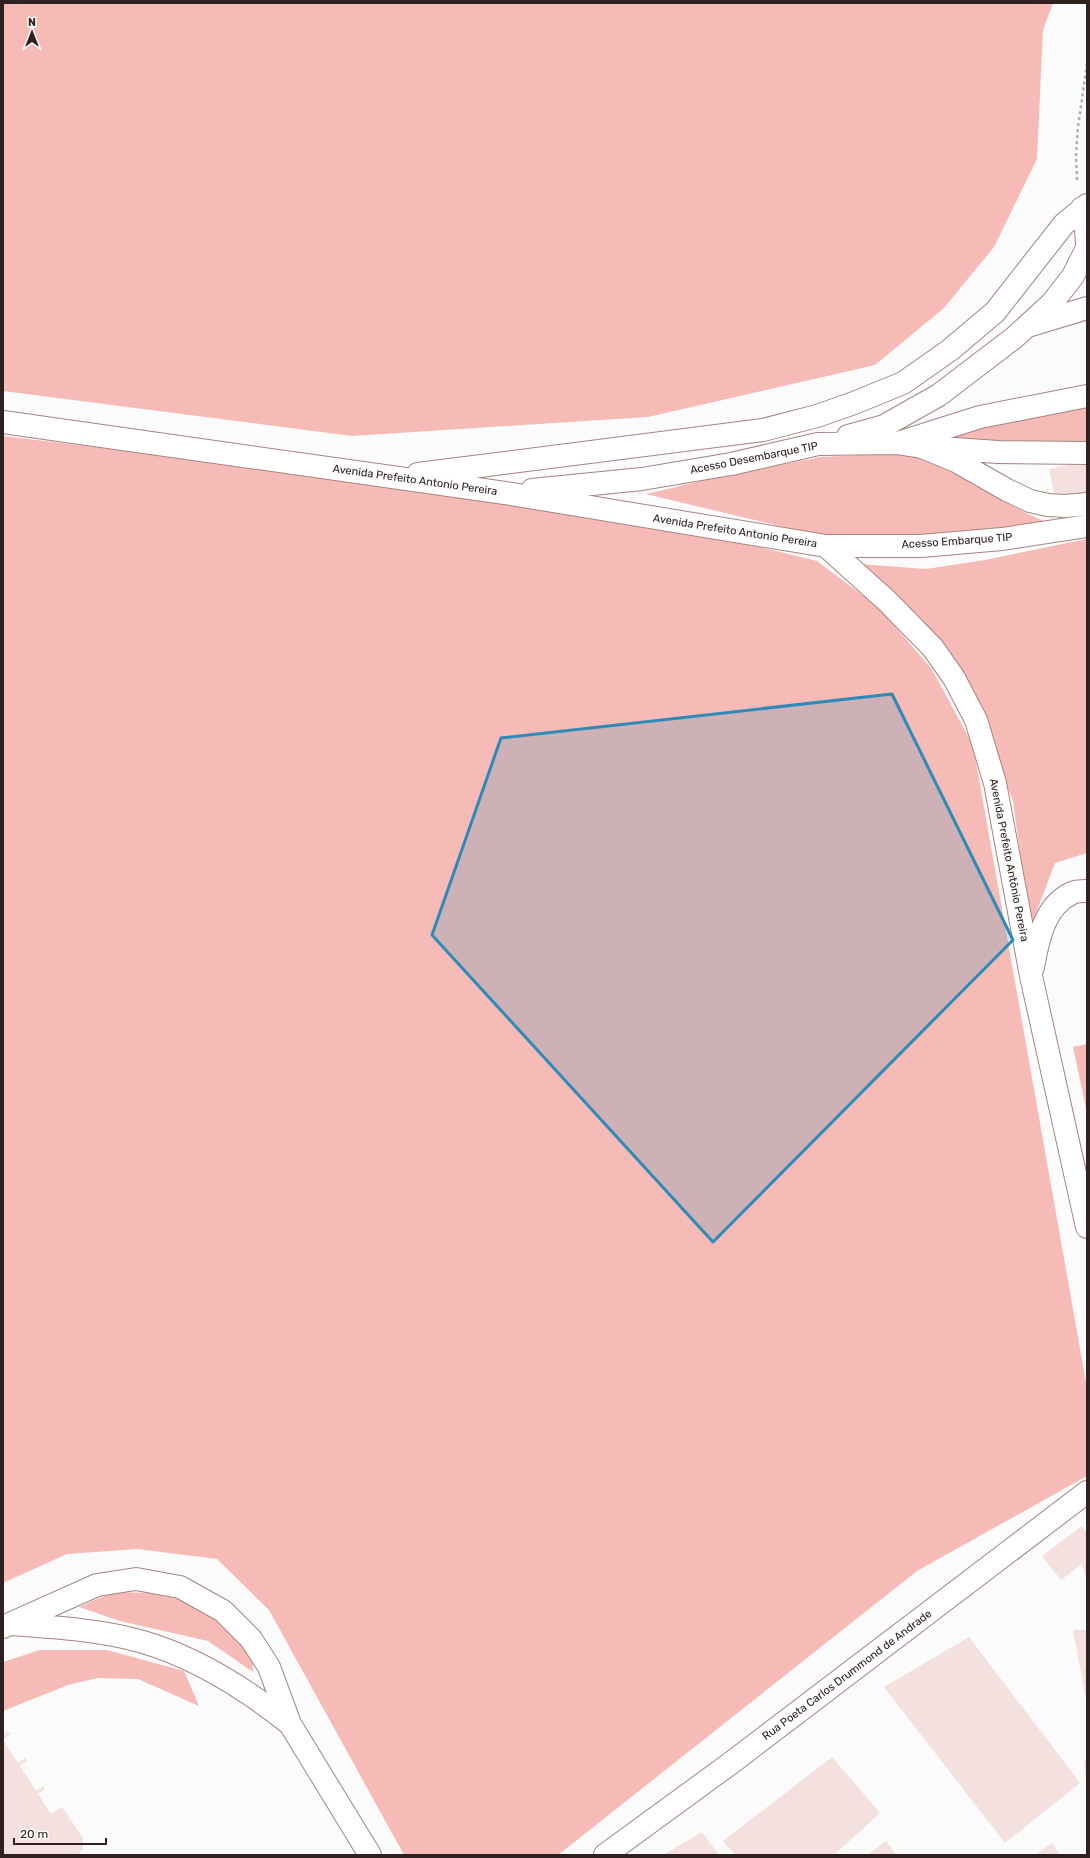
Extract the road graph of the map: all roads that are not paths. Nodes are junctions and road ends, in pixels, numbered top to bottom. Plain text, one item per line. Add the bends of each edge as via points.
1 (1084, 207) edge
2 (1087, 246) edge
3 (1044, 250) junction
4 (1087, 308) edge
5 (1028, 326) junction
6 (1087, 396) edge
7 (3, 422) edge
8 (896, 443) junction
9 (818, 444) junction
10 (922, 447) junction
11 (1087, 453) edge
12 (389, 477) junction
13 (505, 493) junction
14 (1087, 504) edge
15 (1087, 526) edge
16 (826, 546) junction
17 (1080, 892) edge
18 (1031, 976) junction
19 (1087, 1228) edge
20 (1087, 1492) edge
21 (6, 1625) edge
22 (290, 1724) junction
23 (370, 1855) edge
24 (605, 1855) edge

1 - 2 street
1 - 3 street via 1064,224
2 - 3 street
2 - 5 street via 1073,276 1052,303
3 - 12 street via 995,312 950,350 903,382 817,416 763,430
4 - 5 street
5 - 9 street via 939,395 884,426
6 - 8 street via 980,417
7 - 12 street, Avenida Prefeito Antonio Pereira
8 - 9 street, Acesso Desembarque TIP
8 - 10 street, Acesso Desembarque TIP
9 - 13 street, Acesso Desembarque TIP via 731,464 642,479
10 - 11 street via 998,452
10 - 14 street, Acesso Desembarque TIP via 956,460 1007,490 1030,500 1060,506
12 - 13 street, Avenida Prefeito Antonio Pereira
13 - 16 street, Avenida Prefeito Antonio Pereira
15 - 16 street, Acesso Embarque TIP via 1002,539 921,546
16 - 18 street, Avenida Prefeito Antônio Pereira via 887,601 933,648 954,678 976,720 995,783
17 - 18 street via 1053,907 1040,932
18 - 19 street, Avenida Prefeito Antônio Pereira
20 - 24 street, Rua Poeta Carlos Drummond de Andrade via 731,1763
21 - 22 street via 77,1630 142,1641 178,1654 224,1677
21 - 22 street via 97,1585 136,1579 180,1588 223,1611 251,1639 269,1667
22 - 23 street

